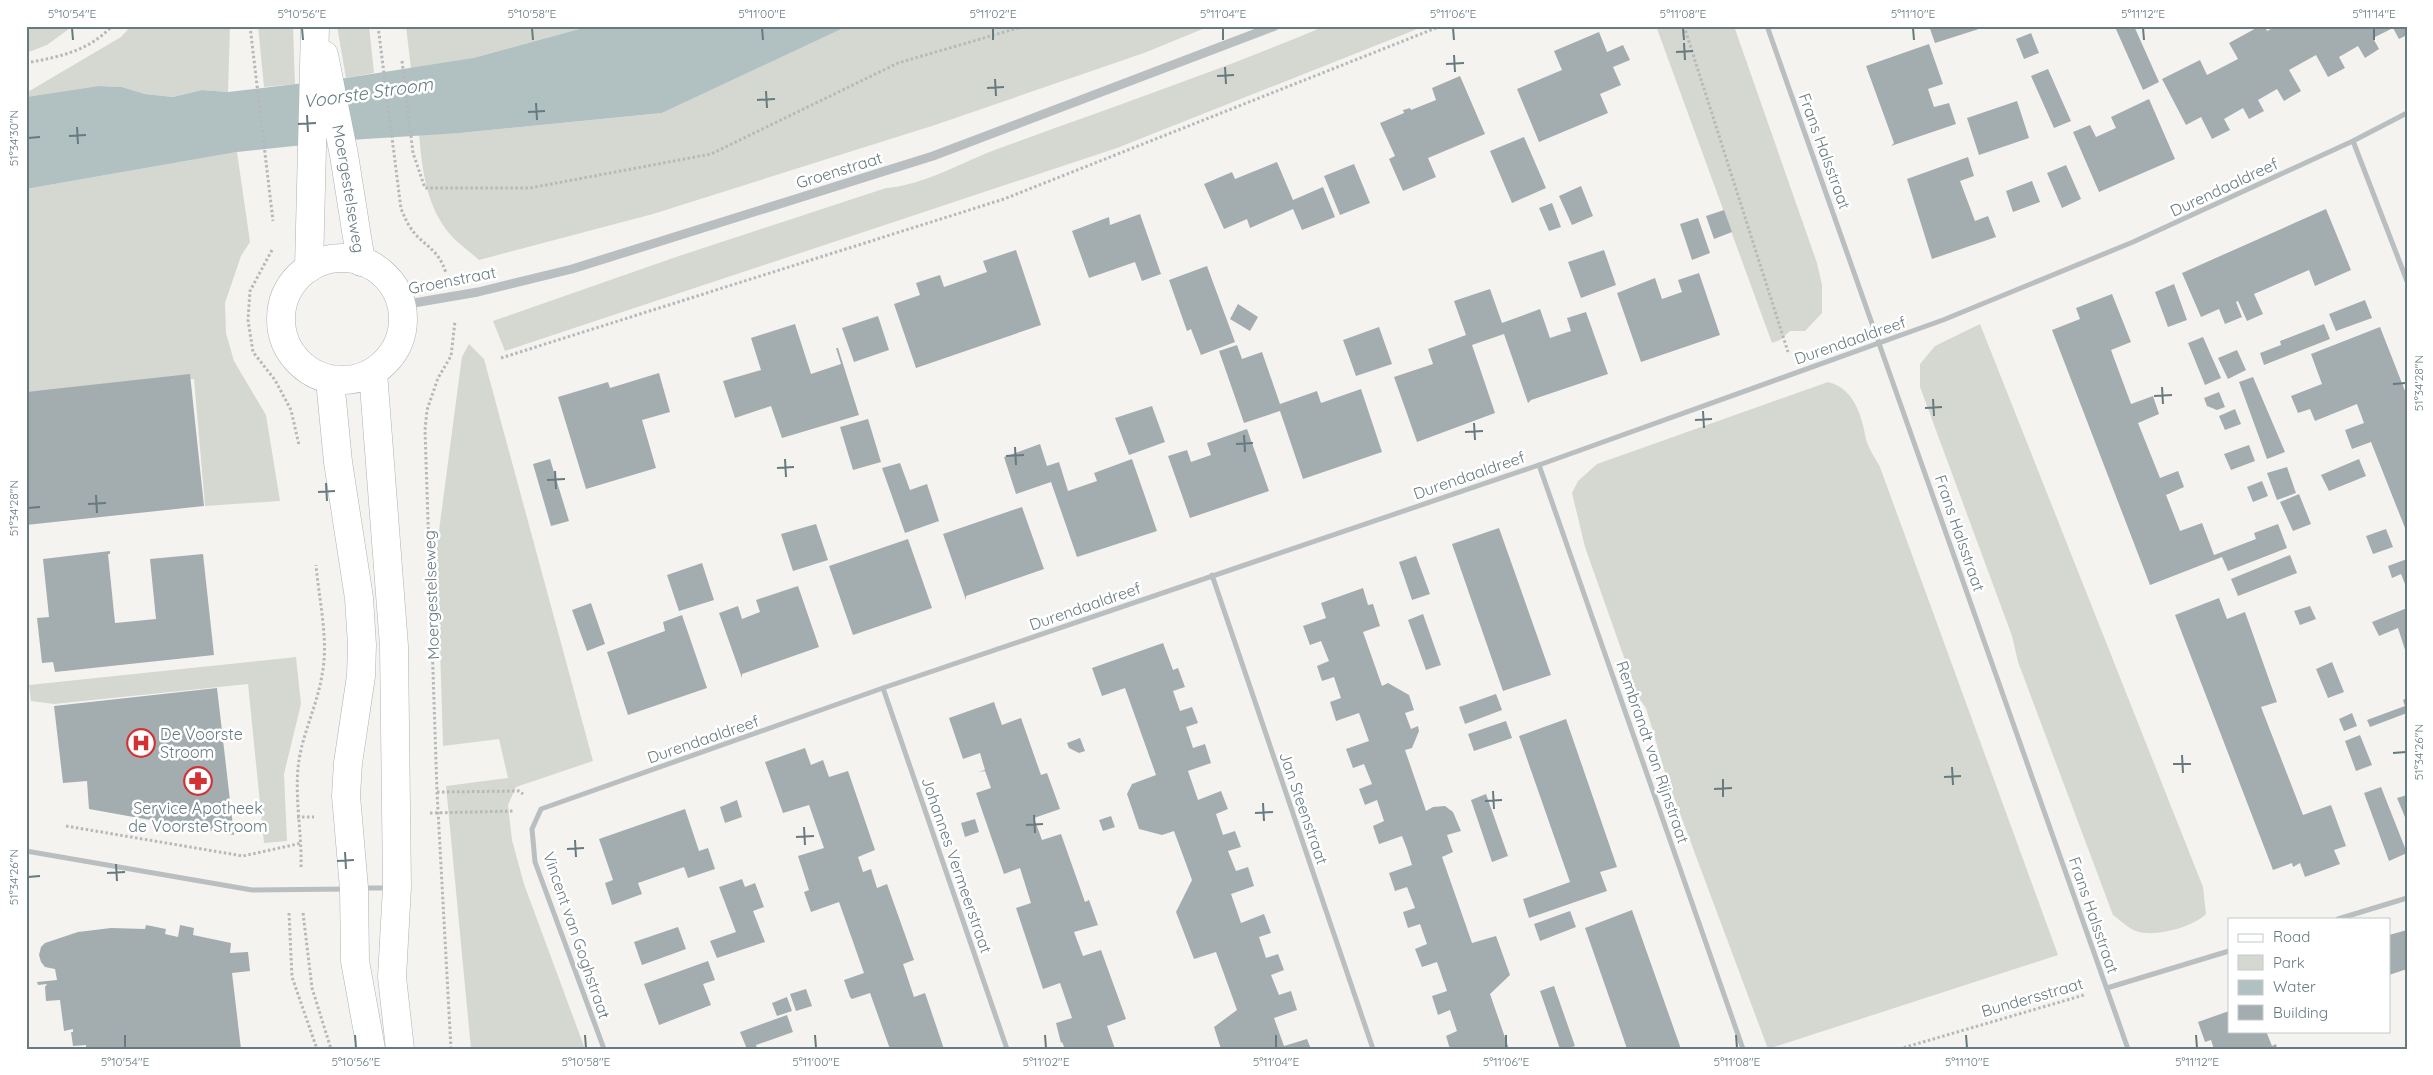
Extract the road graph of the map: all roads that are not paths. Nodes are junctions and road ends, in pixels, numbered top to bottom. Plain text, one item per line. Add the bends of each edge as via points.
1 (1275, 26) edge
2 (1767, 26) edge
3 (316, 28) edge
4 (321, 73) junction
5 (2407, 113) edge
6 (2353, 141) junction
7 (361, 262) junction
8 (309, 268) junction
9 (2407, 281) edge
10 (402, 305) junction
11 (1879, 342) junction
12 (374, 372) junction
13 (330, 380) junction
14 (1539, 464) junction
15 (1212, 576) junction
16 (883, 688) junction
17 (532, 828) joint
18 (26, 851) edge
19 (397, 887) junction
20 (354, 888) junction
21 (2407, 898) edge
22 (2341, 918) edge
23 (2228, 951) edge
24 (2106, 988) junction
25 (371, 1049) edge
26 (400, 1049) edge
27 (604, 1049) edge
28 (1007, 1049) edge
29 (1374, 1049) edge
30 (1743, 1049) edge
31 (2128, 1049) edge

1 - 10 street, Groenstraat via 933,156 572,269 453,297
2 - 11 street, Frans Halsstraat
3 - 4 main road, Moergestelseweg
4 - 7 main road, Moergestelseweg via 344,156
4 - 8 main road, Moergestelseweg via 312,158
5 - 6 street, Durendaaldreef
6 - 9 street
6 - 11 street, Durendaaldreef via 2133,242 1943,320
7 - 8 main road via 335,258
7 - 10 main road via 386,278
8 - 13 main road via 298,276 284,298 280,325 293,357 312,373
10 - 12 main road via 402,331 398,345
11 - 14 street, Durendaaldreef
11 - 24 street, Frans Halsstraat
12 - 13 main road via 356,379
12 - 19 main road via 394,646
13 - 20 main road via 338,462 358,589 362,644 346,796
14 - 15 street, Durendaaldreef
14 - 30 street, Rembrandt van Rijnstraat
15 - 16 street, Durendaaldreef
15 - 29 street, Jan Steenstraat
16 - 17 street, Durendaaldreef via 541,809
16 - 28 street, Johannes Vermeerstraat
17 - 27 street, Vincent van Goghstraat via 535,862
18 - 20 street via 252,890
19 - 20 street
19 - 26 main road via 392,977
20 - 25 main road via 355,962
21 - 22 street
23 - 24 street, Bundersstraat
24 - 31 street, Frans Halsstraat

